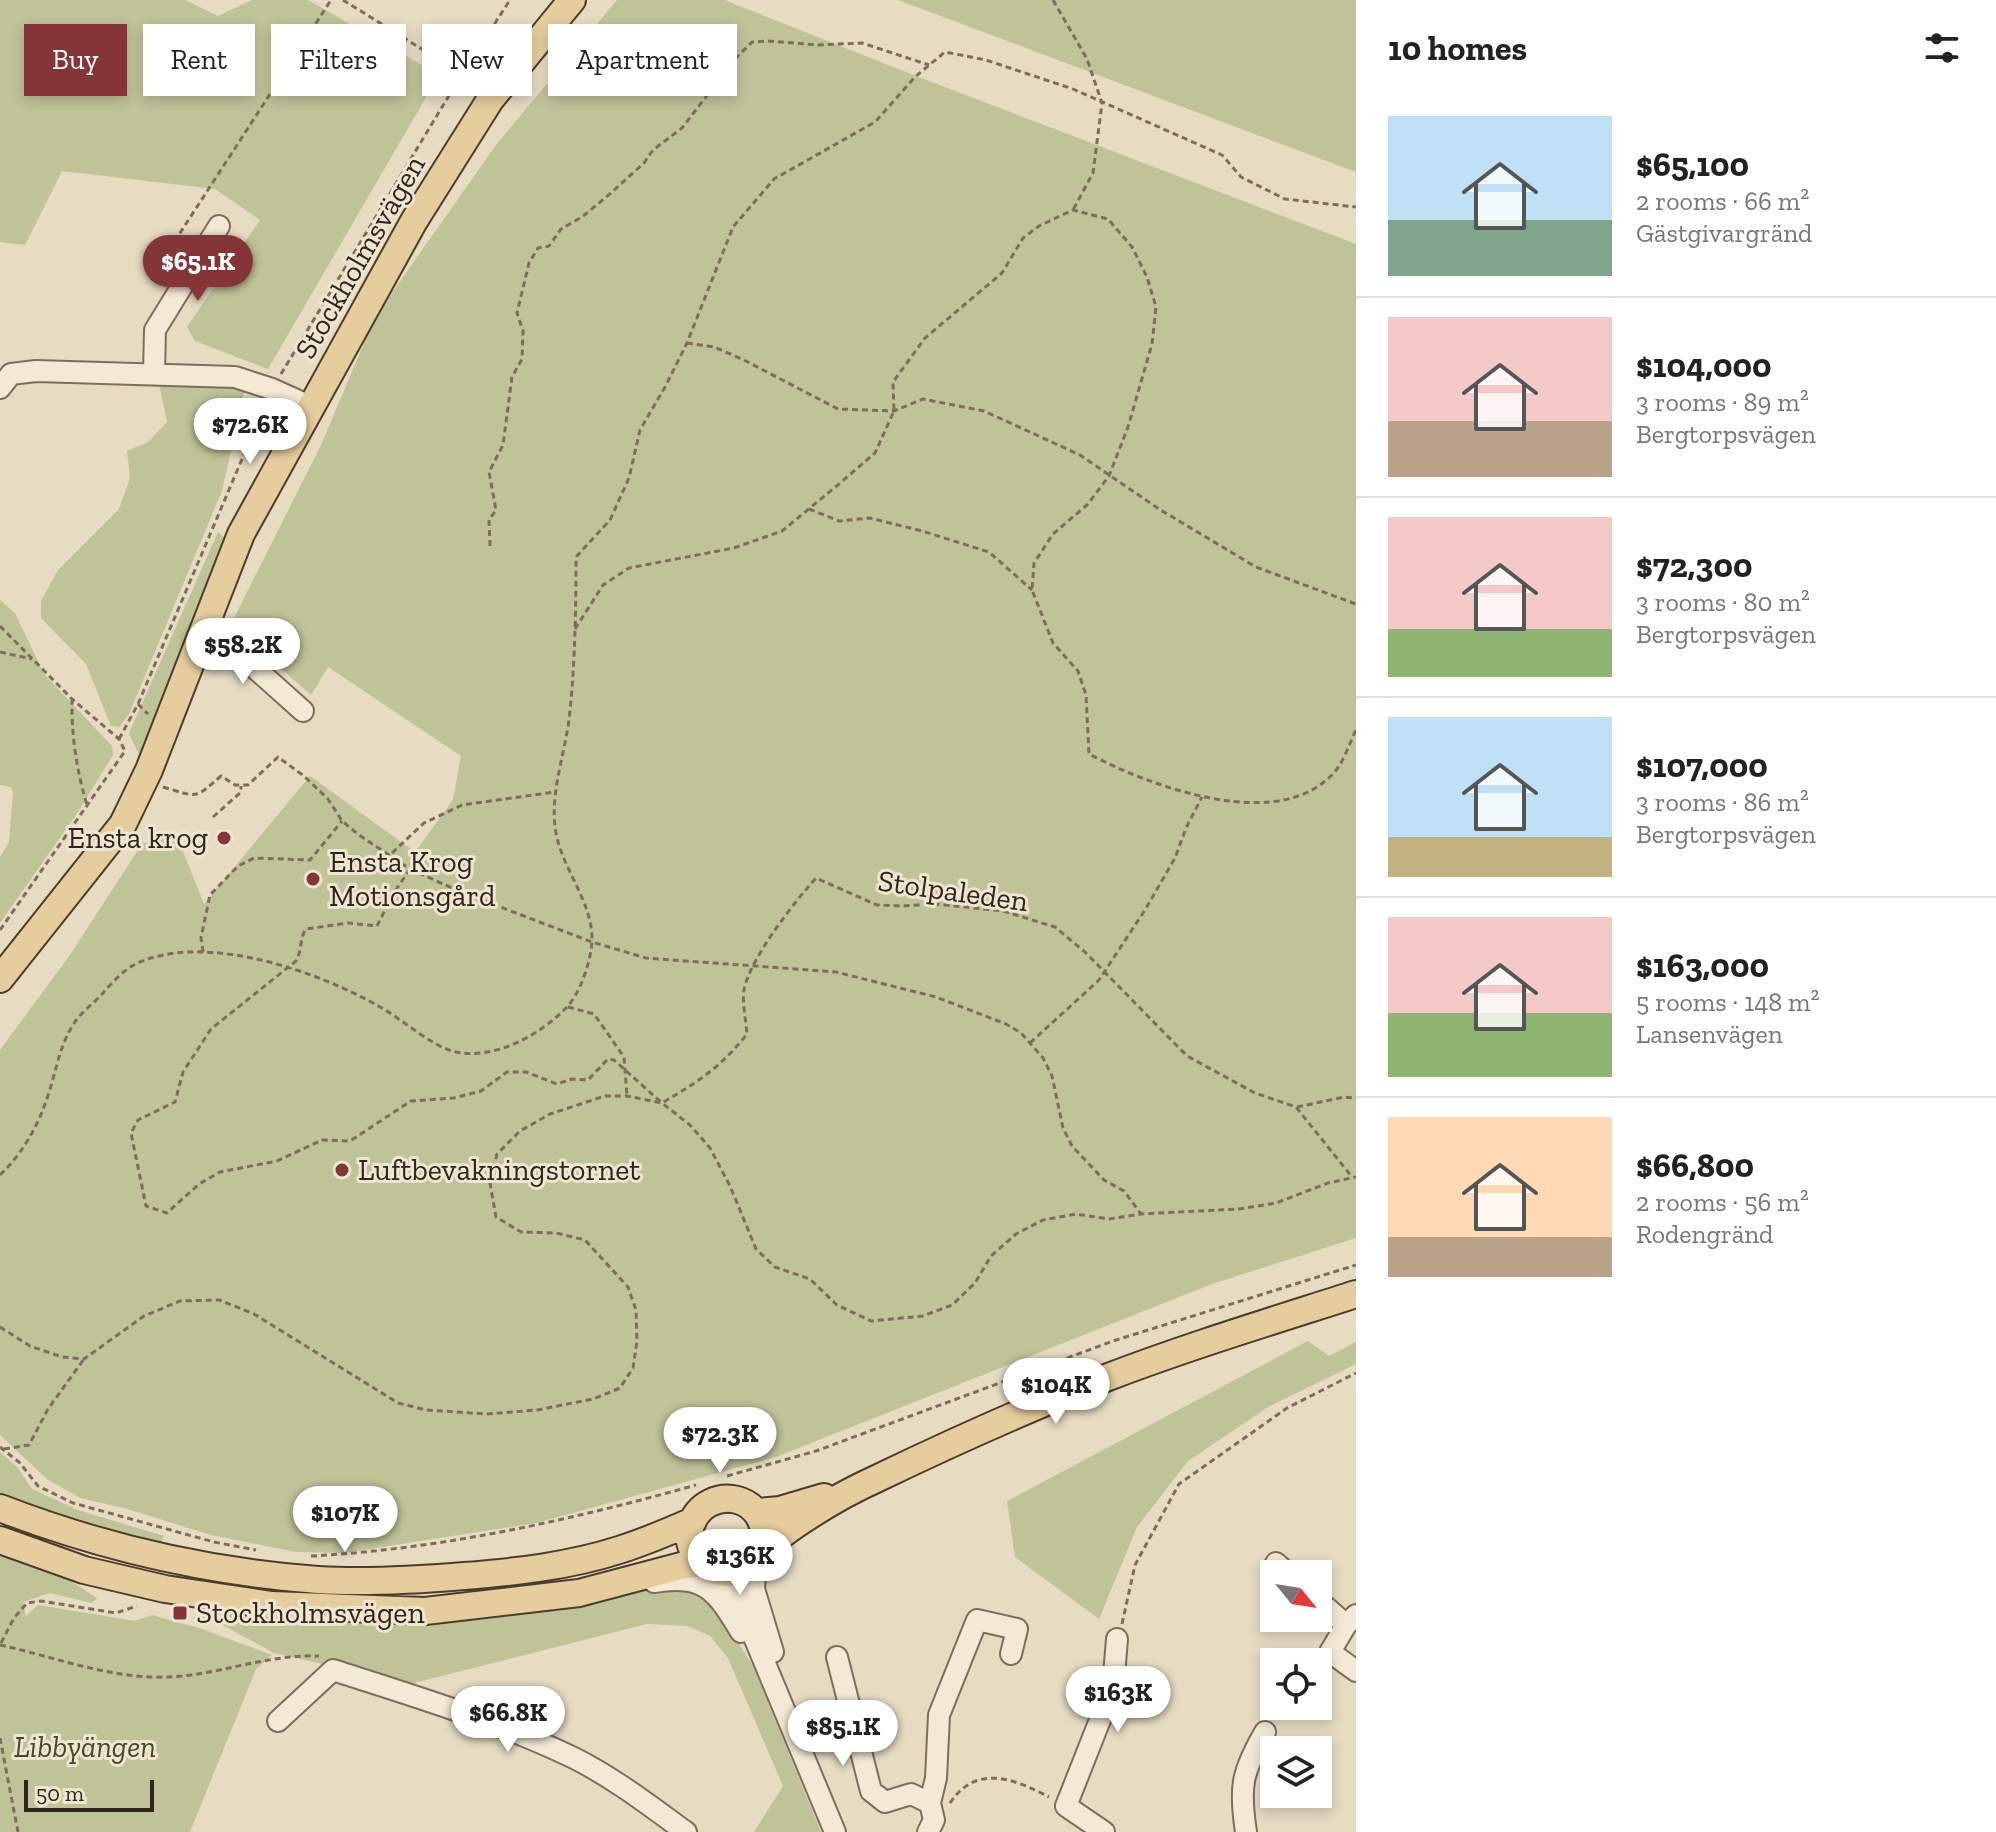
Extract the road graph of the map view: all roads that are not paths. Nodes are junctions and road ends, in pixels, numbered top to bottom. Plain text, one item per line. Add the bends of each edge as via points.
1 (572, 0) edge
2 (219, 226) dead end
3 (154, 373) junction
4 (0, 388) edge
5 (312, 407) junction
6 (205, 632) junction
7 (303, 711) dead end
8 (0, 979) edge
9 (1356, 1294) edge
10 (867, 1483) junction
11 (0, 1508) edge
12 (758, 1512) junction
13 (693, 1521) junction
14 (0, 1540) edge
15 (760, 1556) junction
16 (709, 1567) junction
17 (579, 1593) junction
18 (1332, 1608) edge
19 (1351, 1620) edge
20 (1117, 1639) road end
21 (1011, 1654) dead end
22 (837, 1657) dead end
23 (1356, 1671) edge
24 (780, 1699) junction
25 (278, 1721) dead end
26 (1265, 1732) dead end
27 (938, 1807) junction
28 (686, 1832) edge
29 (835, 1832) edge
30 (928, 1832) edge
31 (1104, 1832) edge
32 (1246, 1832) edge

1 - 5 main road, Stockholmsvägen via 490,100 414,221
2 - 3 street via 155,330
3 - 4 street via 36,371 11,374
3 - 5 street via 235,377
5 - 6 main road, Stockholmsvägen via 241,534
6 - 7 street via 238,653
6 - 8 main road, Stockholmsvägen via 123,824
9 - 10 main road via 1105,1379
10 - 12 main road
10 - 15 main road via 811,1514
11 - 13 main road via 128,1550 319,1580 521,1572 617,1551
12 - 13 main road via 737,1500 721,1500
12 - 15 main road via 766,1537
13 - 16 main road via 688,1536 692,1550
14 - 17 main road via 84,1570 272,1605 425,1611
15 - 16 main road via 737,1572
15 - 24 street via 754,1589 774,1655
16 - 17 main road via 681,1566
16 - 24 street via 734,1589
17 - 24 street via 692,1579 720,1598
18 - 19 street
19 - 23 street via 1330,1652
20 - 31 street via 1113,1687 1066,1806
21 - 27 street via 1017,1629 977,1620 939,1715
22 - 27 street via 871,1791 885,1802 911,1794
24 - 29 street
25 - 28 street via 333,1670 467,1714 575,1759
26 - 32 street via 1243,1778
27 - 30 street

